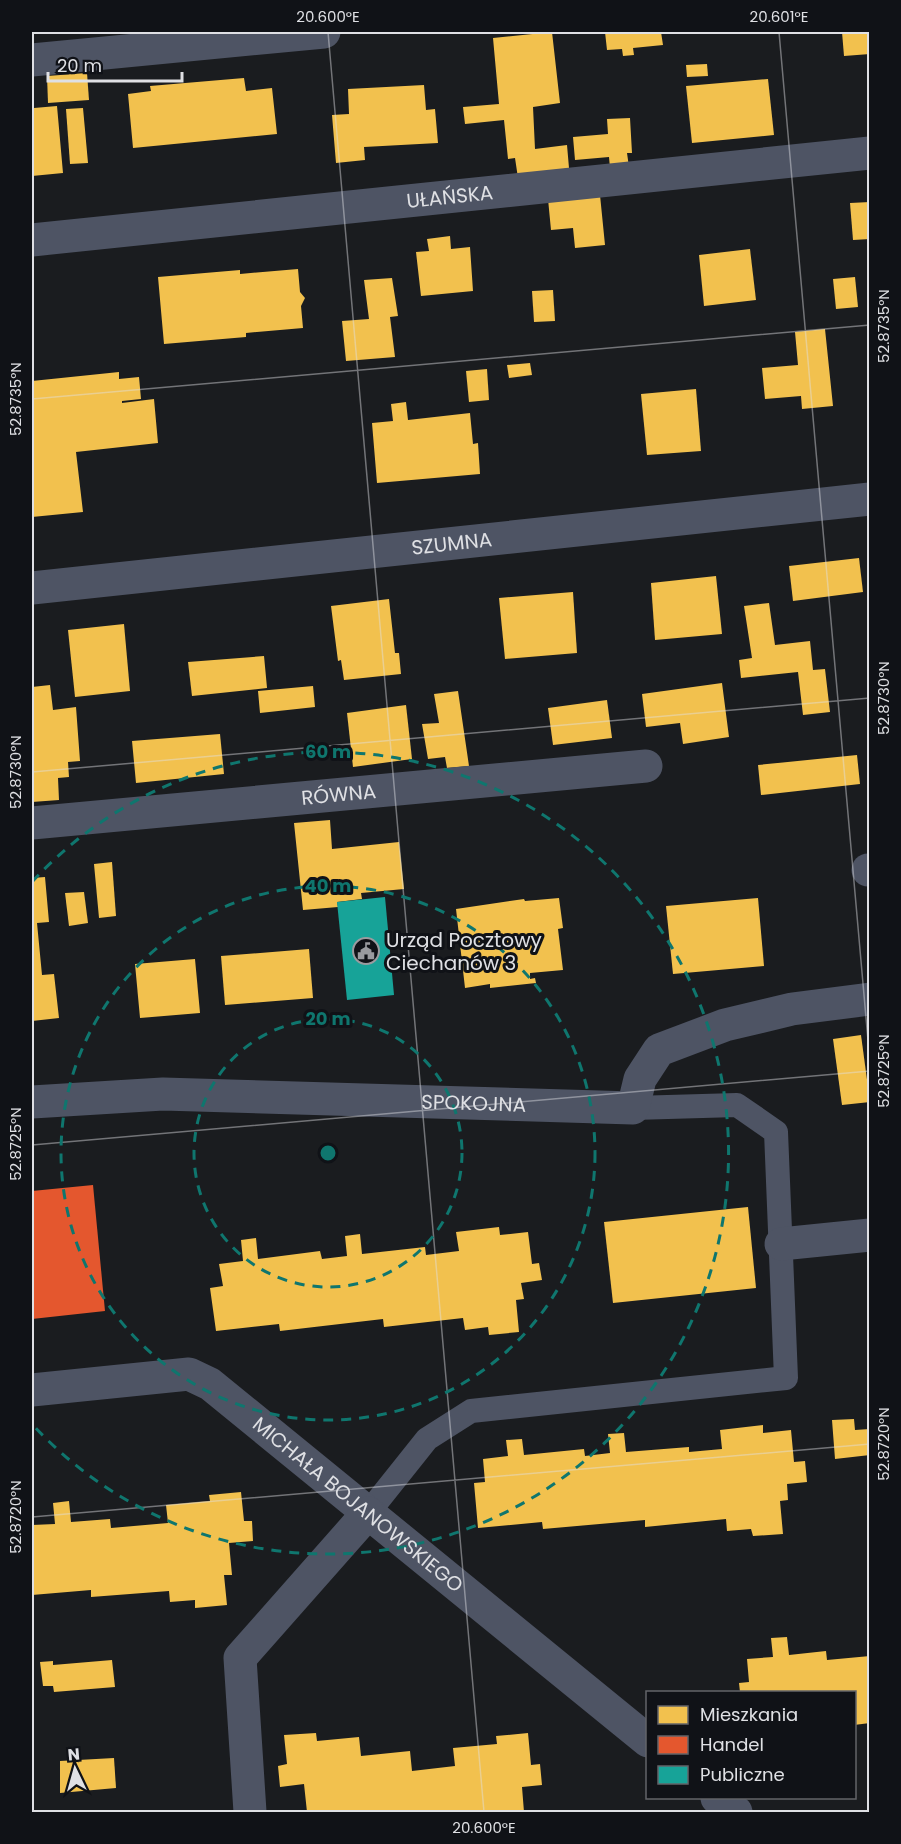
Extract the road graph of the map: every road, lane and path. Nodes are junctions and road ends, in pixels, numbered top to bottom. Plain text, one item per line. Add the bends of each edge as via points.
1 (324, 32) edge
2 (32, 60) edge
3 (870, 153) edge
4 (32, 240) edge
5 (870, 498) edge
6 (32, 588) edge
7 (646, 766) dead end
8 (32, 823) edge
9 (870, 999) edge
10 (32, 1102) edge
11 (633, 1108) junction
12 (870, 1236) edge
13 (781, 1244) junction
14 (32, 1390) edge
15 (368, 1513) junction
16 (646, 1739) edge
17 (719, 1799) edge
18 (250, 1812) edge
19 (735, 1812) edge

1 - 2 street
3 - 4 street, UŁAŃSKA
5 - 6 street, SZUMNA
7 - 8 street, RÓWNA
9 - 11 street via 792,1009 725,1025 658,1050 640,1079
10 - 11 street, SPOKOJNA via 163,1094
11 - 13 lane via 737,1105 776,1132
12 - 13 street
13 - 15 lane via 786,1378 471,1411 427,1439
14 - 15 street, MICHAŁA BOJANOWSKIEGO via 189,1374 210,1384
15 - 16 street, MICHAŁA BOJANOWSKIEGO
15 - 18 street via 240,1658
17 - 19 street

